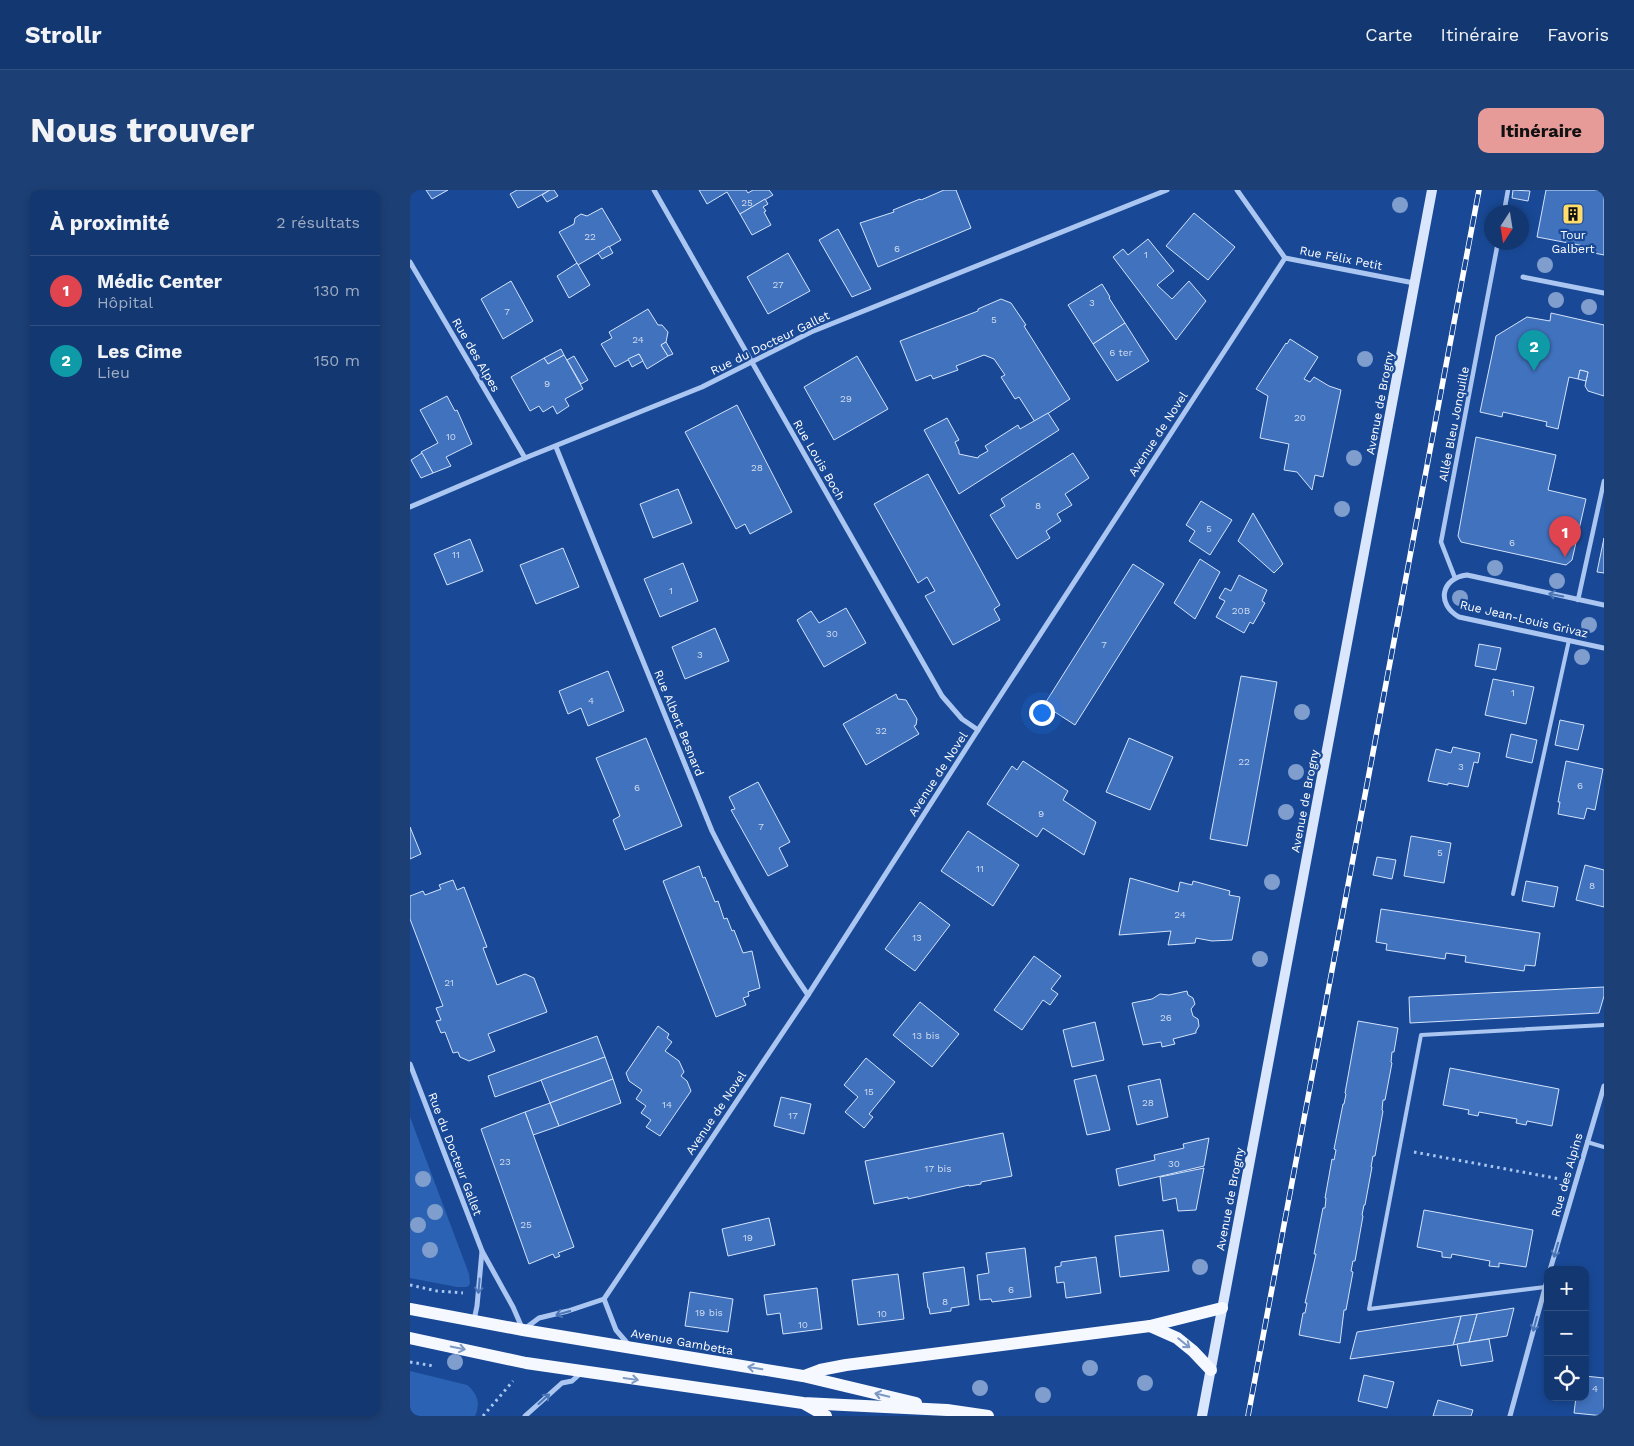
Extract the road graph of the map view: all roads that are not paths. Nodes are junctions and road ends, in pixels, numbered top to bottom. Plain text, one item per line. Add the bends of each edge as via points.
1 (654, 190) edge
2 (1167, 190) edge
3 (1237, 190) edge
4 (1432, 190) edge
5 (1508, 190) edge
6 (1505, 205) edge
7 (1497, 250) edge
8 (1285, 258) junction
9 (410, 262) edge
10 (1523, 276) dead end
11 (1416, 283) junction
12 (1604, 293) edge
13 (752, 362) junction
14 (556, 447) junction
15 (525, 458) junction
16 (1604, 482) edge
17 (410, 507) edge
18 (1455, 578) junction
19 (1578, 600) junction
20 (1604, 605) edge
21 (1569, 640) junction
22 (1604, 648) edge
23 (978, 730) junction
24 (1513, 894) dead end
25 (808, 995) junction
26 (1604, 1025) edge
27 (410, 1064) edge
28 (1604, 1086) edge
29 (1587, 1142) junction
30 (1604, 1147) edge
31 (482, 1251) junction
32 (1551, 1266) edge
33 (1544, 1287) edge
34 (1544, 1291) edge
35 (604, 1299) junction
36 (1222, 1308) junction
37 (410, 1309) edge
38 (474, 1321) junction
39 (1150, 1326) junction
40 (523, 1330) junction
41 (410, 1338) edge
42 (630, 1347) junction
43 (1211, 1370) junction
44 (583, 1372) junction
45 (803, 1376) junction
46 (803, 1403) junction
47 (947, 1410) junction
48 (525, 1416) edge
49 (826, 1416) edge
50 (988, 1416) edge
51 (1202, 1416) edge
52 (1510, 1416) edge

1 - 13 street, Rue Louis Boch
2 - 13 street, Rue du Docteur Gallet via 812,332
3 - 8 street, Rue Félix Petit
4 - 11 main road, Avenue de Brogny
5 - 6 street
7 - 18 street, Allée Bleu Jonquille via 1442,542
8 - 11 street, Rue Félix Petit
8 - 23 street, Avenue de Novel
9 - 15 street, Rue des Alpes
10 - 12 street
11 - 36 main road, Avenue de Brogny
13 - 14 street, Rue du Docteur Gallet via 702,387
13 - 23 street, Rue Louis Boch via 942,696 962,719
14 - 15 street, Rue du Docteur Gallet
14 - 25 street, Rue Albert Besnard via 712,831
15 - 17 street, Rue du Docteur Gallet
16 - 19 street
19 -> 18 street via 1467,575
18 - 21 street, Rue Jean-Louis Grivaz via 1447,585 1444,600 1452,613
19 - 20 street
21 - 22 street, Rue Jean-Louis Grivaz
21 - 24 lane
23 - 25 street, Avenue de Novel
25 - 35 street, Avenue de Novel
26 - 33 lane via 1421,1035 1369,1309
27 - 31 street, Rue du Docteur Gallet
28 - 29 street, Rue des Alpins
29 - 30 lane
29 -> 32 street, Rue des Alpins
31 -> 38 street, Rue du Docteur Gallet
31 - 40 street, Rue du Docteur Gallet via 514,1306
34 -> 52 street
35 -> 40 street via 539,1318
35 - 42 street via 616,1330
36 - 39 main road
36 - 43 main road, Avenue de Brogny
37 - 38 main road, Avenue Gambetta
38 - 40 main road, Avenue Gambetta
39 -> 43 main road via 1177,1338
39 - 45 main road via 846,1365
40 - 42 main road, Avenue Gambetta
41 -> 44 main road, Avenue Gambetta
45 -> 42 main road, Avenue Gambetta
43 - 51 main road, Avenue de Brogny
44 -> 46 main road, Avenue Gambetta
48 -> 44 street via 562,1383 572,1381
47 -> 45 main road, Avenue Gambetta
46 - 47 main road, Avenue Gambetta
46 - 49 main road
47 - 50 main road, Avenue Gambetta

